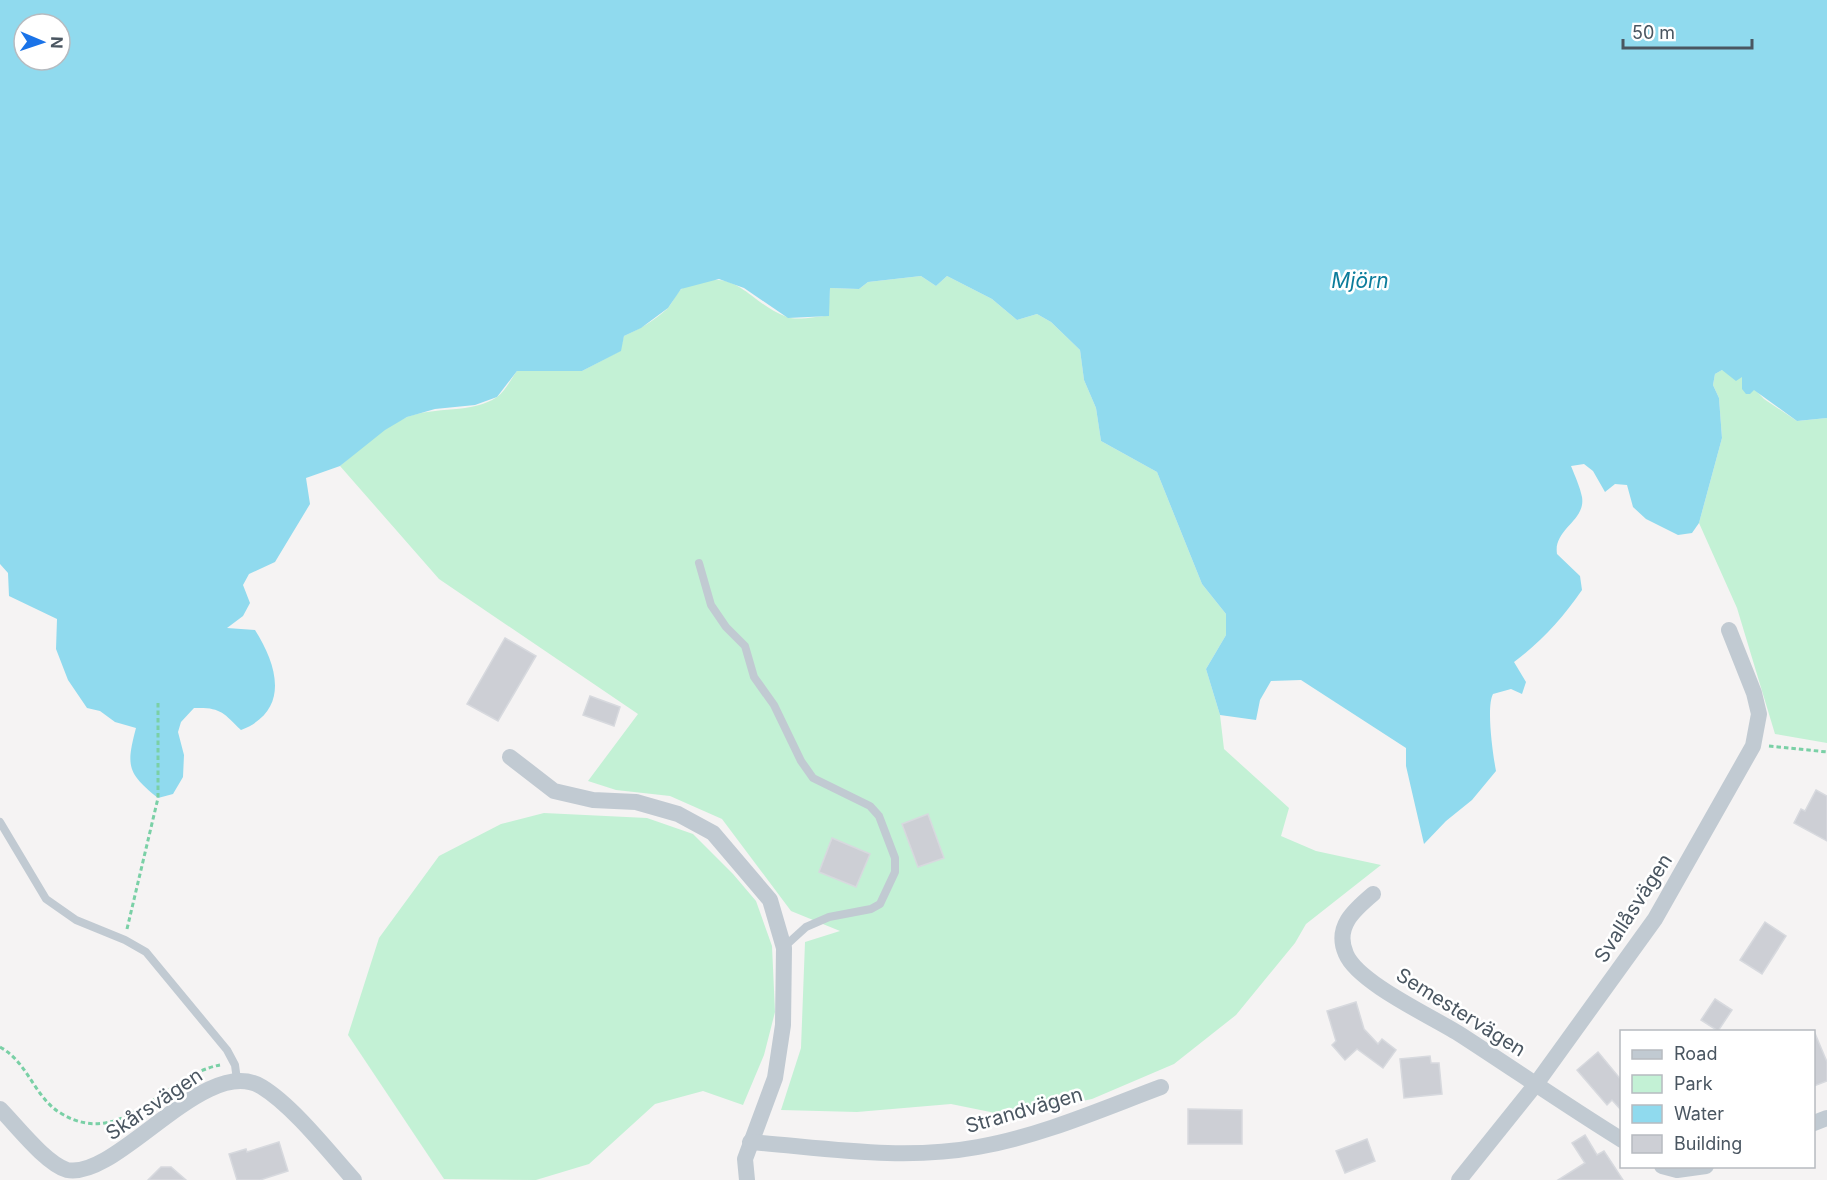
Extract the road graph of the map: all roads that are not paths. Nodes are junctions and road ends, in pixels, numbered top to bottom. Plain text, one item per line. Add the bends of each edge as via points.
1 (699, 563) dead end
2 (1729, 630) dead end
3 (510, 757) dead end
4 (0, 822) edge
5 (1373, 894) dead end
6 (783, 948) junction
7 (237, 1080) junction
8 (1536, 1084) junction
9 (1161, 1087) dead end
10 (0, 1109) edge
11 (1620, 1139) edge
12 (750, 1142) junction
13 (1667, 1168) edge
14 (1696, 1168) edge
15 (354, 1180) edge
16 (747, 1180) edge
17 (1459, 1180) edge

1 - 6 lane via 711,605 745,646 754,677 774,705 801,761 813,778 870,806 879,816 895,858 894,872 880,904 806,927
2 - 8 street, Svallåsvägen via 1759,714 1752,746 1655,919
3 - 6 street via 554,791 593,800 636,802 678,814 712,833 770,900
4 - 7 lane via 46,899 76,920 146,952 227,1050
5 - 8 street, Semestervägen via 1345,923 1342,943 1351,964 1420,1013
6 - 12 street via 781,1048 775,1078
7 - 10 street, Skårsvägen via 206,1092 102,1165 80,1172 58,1166
7 - 15 street via 260,1086 273,1096
8 - 11 street, Semestervägen
8 - 17 street, Svallåsvägen
9 - 12 street, Strandvägen via 1079,1118 978,1148 881,1154
12 - 16 street via 745,1159
13 - 14 street

